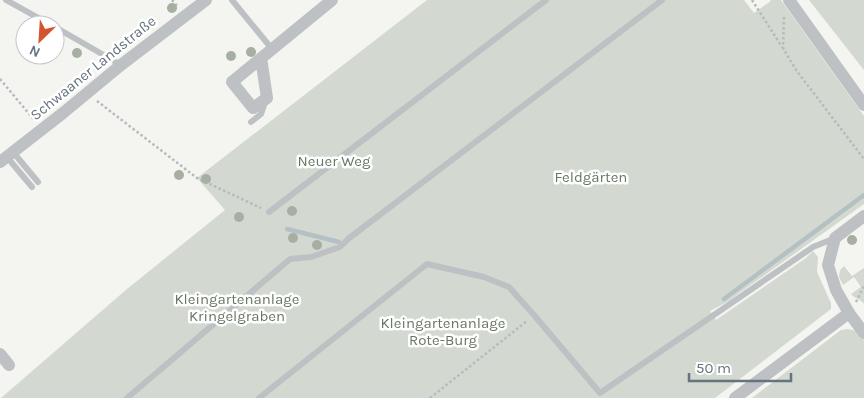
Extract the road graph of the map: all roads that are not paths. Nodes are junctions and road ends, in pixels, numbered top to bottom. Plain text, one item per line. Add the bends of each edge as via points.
1 (6, 0) edge
2 (206, 0) edge
3 (232, 0) edge
4 (332, 0) edge
5 (546, 0) edge
6 (662, 0) edge
7 (791, 3) edge
8 (33, 15) edge
9 (65, 33) edge
10 (272, 49) junction
11 (261, 58) junction
12 (121, 65) junction
13 (267, 98) junction
14 (864, 105) edge
15 (251, 122) dead end
16 (6, 157) edge
17 (35, 184) dead end
18 (269, 212) road end
19 (864, 216) edge
20 (835, 238) junction
21 (852, 309) junction
22 (864, 333) edge
23 (0, 354) edge
24 (9, 365) dead end
25 (127, 398) edge
26 (259, 398) edge
27 (735, 398) edge

1 - 8 lane
2 - 12 street, Schwaaner Landstraße
3 - 10 lane
4 - 10 street
5 - 18 lane
6 - 25 lane via 340,247 311,257 290,259
7 - 14 street
9 - 12 lane
10 - 11 street
11 - 13 street
11 - 13 street via 232,82 253,108
12 - 16 street, Schwaaner Landstraße
13 - 15 lane via 261,114
16 - 17 lane
19 - 20 street
20 - 21 street via 828,265 836,290
20 - 26 lane via 813,247 600,392 509,288 484,277 427,264
21 - 22 street
21 - 27 street
23 - 24 street

